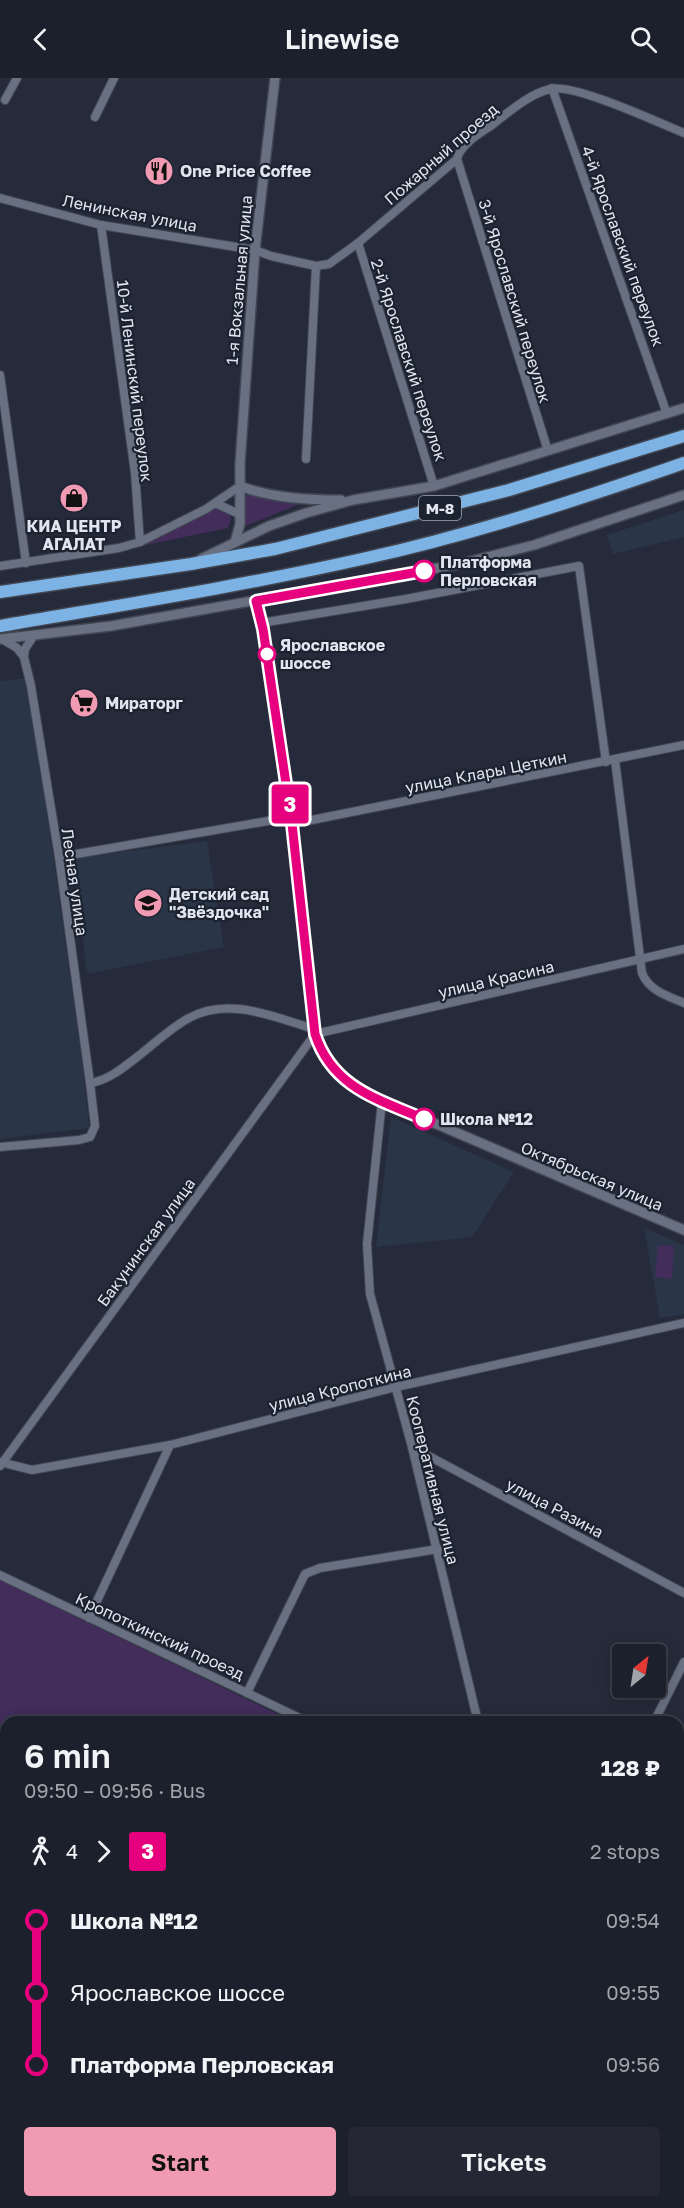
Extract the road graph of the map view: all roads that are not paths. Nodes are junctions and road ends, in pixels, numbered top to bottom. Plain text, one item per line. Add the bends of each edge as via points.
1 (17, 78) edge
2 (114, 78) edge
3 (275, 78) edge
4 (552, 88) junction
5 (5, 100) dead end
6 (96, 117) dead end
7 (684, 133) edge
8 (457, 159) junction
9 (0, 198) edge
10 (101, 225) junction
11 (357, 243) junction
12 (255, 250) junction
13 (316, 266) junction
14 (0, 375) edge
15 (684, 408) edge
16 (668, 414) junction
17 (684, 436) edge
18 (548, 451) junction
19 (306, 459) dead end
20 (684, 463) edge
21 (240, 486) junction
22 (434, 486) junction
23 (684, 495) edge
24 (353, 500) junction
25 (215, 503) junction
26 (239, 514) junction
27 (140, 542) junction
28 (235, 542) junction
29 (27, 563) junction
30 (191, 564) junction
31 (0, 566) edge
32 (0, 592) edge
33 (256, 601) junction
34 (261, 623) junction
35 (0, 626) edge
36 (34, 635) junction
37 (1, 639) edge
38 (24, 657) junction
39 (684, 745) edge
40 (615, 760) junction
41 (606, 762) junction
42 (292, 821) junction
43 (58, 857) junction
44 (684, 949) edge
45 (639, 960) junction
46 (684, 1003) edge
47 (314, 1031) junction
48 (90, 1083) junction
49 (382, 1101) junction
50 (0, 1147) edge
51 (684, 1230) edge
52 (684, 1323) edge
53 (396, 1387) junction
54 (170, 1445) junction
55 (412, 1447) junction
56 (1, 1464) edge
57 (438, 1549) junction
58 (0, 1575) edge
59 (684, 1593) edge
60 (89, 1618) junction
61 (684, 1662) edge
62 (247, 1693) junction
63 (295, 1716) edge
64 (477, 1716) edge
65 (657, 1716) edge

1 - 5 street
2 - 6 street
3 - 12 street, 1-я Вокзальная улица
4 - 7 street via 575,89
4 - 8 street, Пожарный проезд via 479,134 459,152
4 - 16 street, 4-й Ярославский переулок
8 - 11 street, Пожарный проезд
8 - 18 street, 3-й Ярославский переулок
9 - 10 street, Ленинская улица
10 - 12 street, Ленинская улица
10 - 27 street, 10-й Ленинский переулок via 135,473
11 - 13 street, Пожарный проезд via 329,264
11 - 22 street, 2-й Ярославский переулок
12 - 13 street
12 - 21 street, 1-я Вокзальная улица
13 - 19 street
14 - 29 street
15 - 16 street
16 - 18 street
17 - 30 highway, М-8 via 558,476 399,519 275,549
18 - 22 street
20 - 35 highway, М-8 via 513,519 365,559 256,583
21 - 24 street via 314,500
21 - 25 street
21 - 26 street, 1-я Вокзальная улица
22 - 24 street
23 - 33 street via 534,545 460,564
24 - 28 street via 269,526
25 - 26 street
25 - 27 street
26 - 28 street, 1-я Вокзальная улица
27 - 29 street
28 - 30 street
29 - 31 street
30 - 32 highway, М-8
33 - 34 street, Октябрьская улица
33 - 36 street
34 - 41 street via 579,566
34 - 42 street, Октябрьская улица
36 - 37 street
36 - 38 street
37 - 38 street via 11,643
38 - 43 street, Лесная улица
39 - 40 street, улица Клары Цеткин
40 - 41 street, улица Клары Цеткин
40 - 45 street
41 - 42 street, улица Клары Цеткин
42 - 43 street, улица Клары Цеткин
42 - 47 street, Октябрьская улица
43 - 48 street, Лесная улица
44 - 45 street, улица Красина
45 - 46 street via 650,987
45 - 47 street, улица Красина
47 - 48 street, улица Красина via 241,1009 205,1011 188,1018 108,1078
47 - 49 street, Октябрьская улица via 320,1051 335,1072
47 - 56 street, Бакунинская улица
48 - 50 street via 95,1126 90,1137
49 - 51 street, Октябрьская улица
49 - 53 street, Кооперативная улица via 368,1254 370,1294
52 - 53 street, улица Кропоткина
53 - 54 street, улица Кропоткина
53 - 55 street, Кооперативная улица
54 - 56 street, улица Кропоткина via 32,1470
54 - 60 street
55 - 57 street, Кооперативная улица
55 - 59 street, улица Разина
57 - 62 street via 320,1568 305,1574
57 - 64 street, Кооперативная улица
58 - 60 street, Кропоткинский проезд
60 - 62 street, Кропоткинский проезд
61 - 65 street
62 - 63 street, Кропоткинский проезд

